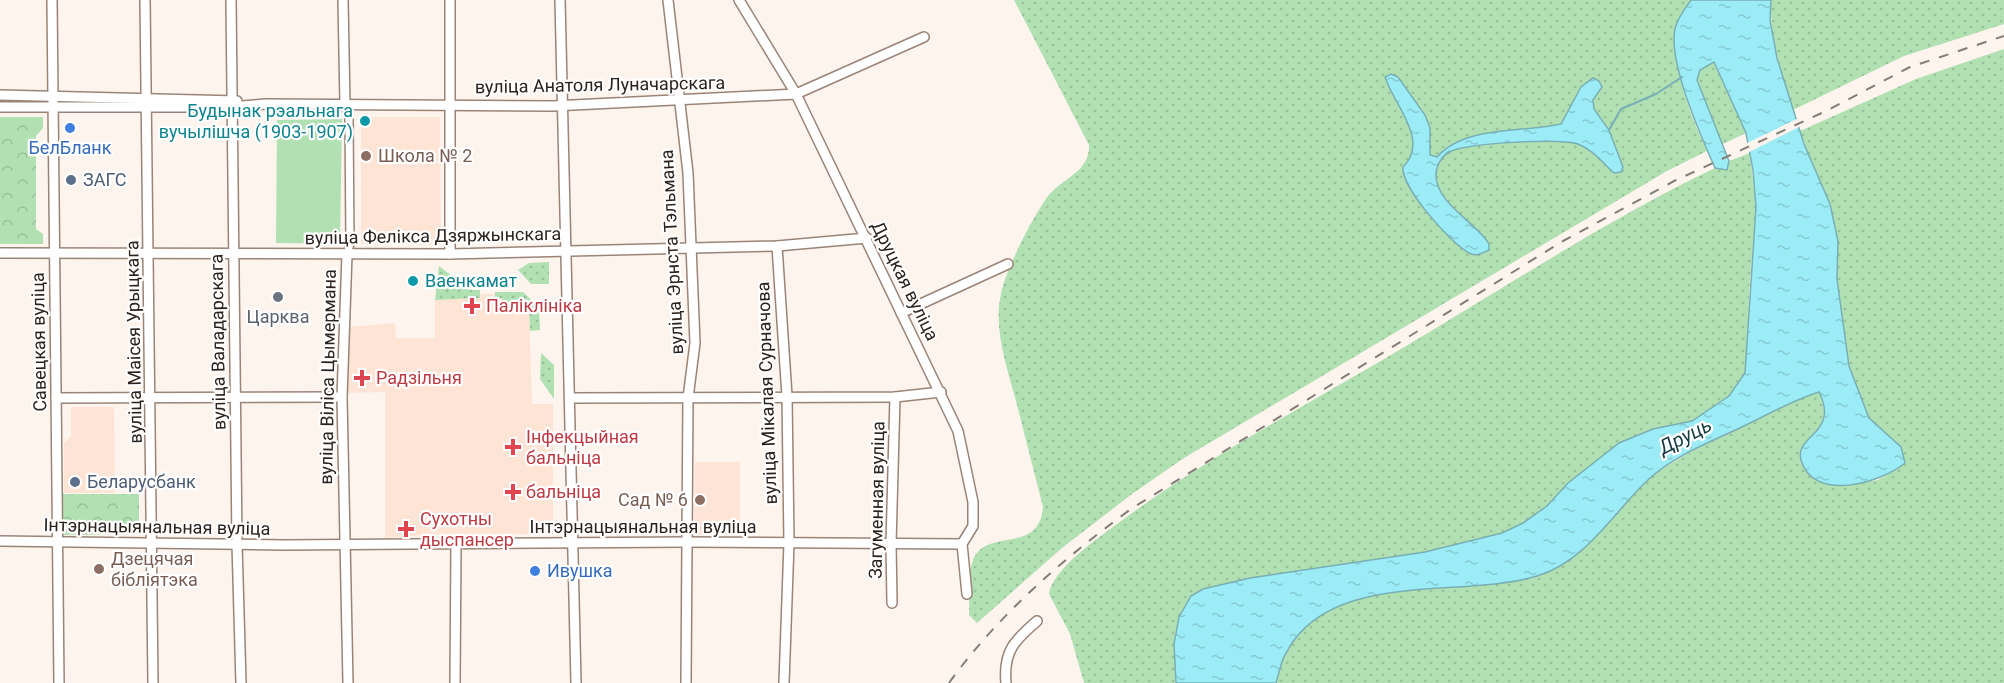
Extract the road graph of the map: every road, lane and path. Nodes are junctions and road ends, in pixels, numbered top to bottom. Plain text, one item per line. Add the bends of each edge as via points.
1 (52, 0) edge
2 (145, 0) edge
3 (231, 0) edge
4 (343, 0) edge
5 (450, 0) edge
6 (560, 0) edge
7 (668, 0) edge
8 (740, 0) edge
9 (924, 37) dead end
10 (796, 94) junction
11 (0, 95) edge
12 (52, 96) junction
13 (146, 97) junction
14 (678, 101) junction
15 (232, 103) junction
16 (345, 105) junction
17 (449, 105) junction
18 (561, 106) junction
19 (0, 107) edge
20 (51, 107) junction
21 (146, 107) junction
22 (867, 238) junction
23 (690, 246) junction
24 (777, 246) junction
25 (566, 252) junction
26 (0, 253) edge
27 (55, 253) junction
28 (150, 253) junction
29 (234, 254) junction
30 (347, 254) junction
31 (450, 254) junction
32 (1008, 264) dead end
33 (901, 313) junction
34 (941, 392) junction
35 (787, 396) junction
36 (235, 397) junction
37 (342, 397) junction
38 (895, 397) junction
39 (56, 398) junction
40 (151, 398) junction
41 (570, 398) junction
42 (688, 398) junction
43 (0, 541) edge
44 (57, 542) junction
45 (687, 542) junction
46 (237, 543) junction
47 (789, 543) junction
48 (153, 544) junction
49 (572, 544) junction
50 (891, 544) junction
51 (962, 544) junction
52 (344, 545) junction
53 (456, 545) junction
54 (967, 594) dead end
55 (892, 603) dead end
56 (1037, 621) dead end
57 (59, 683) edge
58 (153, 683) edge
59 (241, 683) edge
60 (348, 683) edge
61 (455, 683) edge
62 (576, 683) edge
63 (686, 683) edge
64 (784, 683) edge
65 (1006, 683) edge

1 - 12 street, Савецкая вуліца
2 - 13 street, вуліца Маісея Урыцкага
3 - 15 street, вуліца Валадарскага
4 - 16 street, вуліца Віліса Цымермана
5 - 17 street
6 - 18 street
7 - 14 street, вуліца Эрнста Тэльмана
8 - 10 street, Друцкая вуліца
9 - 10 street, вуліца Анатоля Луначарскага
10 - 14 street, вуліца Анатоля Луначарскага
10 - 22 street, Друцкая вуліца
11 - 12 street, вуліца Анатоля Луначарскага
12 - 13 street, вуліца Анатоля Луначарскага
12 - 20 street, Савецкая вуліца
13 - 15 street, вуліца Анатоля Луначарскага
13 - 21 street, вуліца Маісея Урыцкага
14 - 18 street, вуліца Анатоля Луначарскага
14 - 23 street, вуліца Эрнста Тэльмана via 688,173
15 - 16 street, вуліца Анатоля Луначарскага
15 - 21 street, вуліца Анатоля Луначарскага
15 - 29 street, вуліца Валадарскага
16 - 17 street, вуліца Анатоля Луначарскага
16 - 30 street, вуліца Віліса Цымермана via 349,117
17 - 18 street, вуліца Анатоля Луначарскага
17 - 31 street
18 - 25 street
19 - 20 street, вуліца Анатоля Луначарскага
20 - 21 street, вуліца Анатоля Луначарскага
20 - 27 street, Савецкая вуліца
21 - 28 street, вуліца Маісея Урыцкага
22 - 24 street, вуліца Фелікса Дзяржынскага
22 - 33 street, Друцкая вуліца
23 - 24 street, вуліца Фелікса Дзяржынскага
23 - 25 street, вуліца Фелікса Дзяржынскага
23 - 42 street, вуліца Эрнста Тэльмана via 695,343
24 - 35 street, вуліца Мікалая Сурначова
25 - 31 street, вуліца Фелікса Дзяржынскага
25 - 41 street
26 - 27 street, вуліца Фелікса Дзяржынскага
27 - 28 street, вуліца Фелікса Дзяржынскага
27 - 39 street, Савецкая вуліца
28 - 29 street, вуліца Фелікса Дзяржынскага
28 - 40 street, вуліца Маісея Урыцкага
29 - 30 street, вуліца Фелікса Дзяржынскага
29 - 36 street, вуліца Валадарскага
30 - 31 street, вуліца Фелікса Дзяржынскага
30 - 37 street, вуліца Віліса Цымермана
32 - 33 street
33 - 34 street, Друцкая вуліца
34 - 38 street
34 - 51 street, Друцкая вуліца via 958,431 973,502 973,526
35 - 38 street
35 - 42 street
35 - 47 street, вуліца Мікалая Сурначова
36 - 37 street
36 - 40 street
36 - 46 street, вуліца Валадарскага
37 - 52 street, вуліца Віліса Цымермана
38 - 50 street, Загуменная вуліца
39 - 40 street
39 - 44 street, Савецкая вуліца
40 - 48 street, вуліца Маісея Урыцкага
41 - 42 street
41 - 49 street
42 - 45 street, вуліца Эрнста Тэльмана
43 - 44 street, Інтэрнацыянальная вуліца
44 - 48 street, Інтэрнацыянальная вуліца
44 - 57 street, Савецкая вуліца
45 - 47 street, Інтэрнацыянальная вуліца
45 - 49 street, Інтэрнацыянальная вуліца
45 - 63 street, вуліца Эрнста Тэльмана
46 - 48 street, Інтэрнацыянальная вуліца
46 - 52 street, Інтэрнацыянальная вуліца
46 - 59 street, вуліца Валадарскага
47 - 50 street, Інтэрнацыянальная вуліца
47 - 64 street, вуліца Мікалая Сурначова
48 - 58 street, вуліца Маісея Урыцкага
49 - 53 street, Інтэрнацыянальная вуліца
49 - 62 street
50 - 51 street, Інтэрнацыянальная вуліца
50 - 55 street, Загуменная вуліца
51 - 54 street, Друцкая вуліца
52 - 53 street, Інтэрнацыянальная вуліца
52 - 60 street, вуліца Віліса Цымермана
53 - 61 street
56 - 65 street via 1014,641 1007,659

